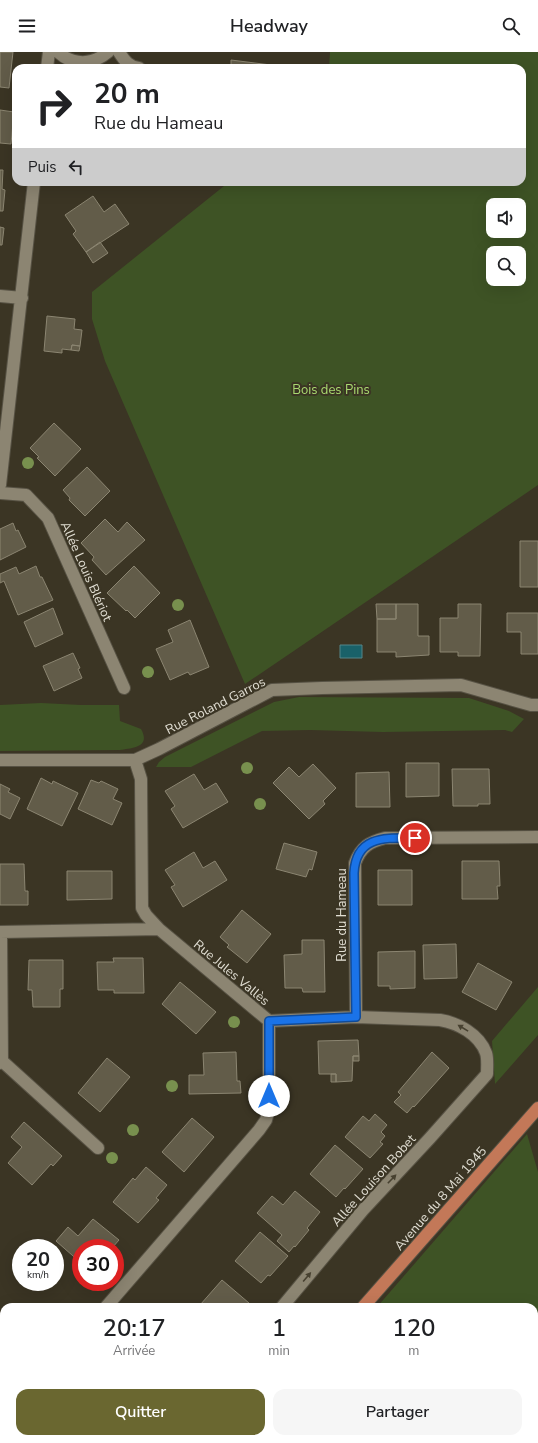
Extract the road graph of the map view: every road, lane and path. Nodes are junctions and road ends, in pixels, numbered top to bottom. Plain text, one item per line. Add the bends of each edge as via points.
1 (49, 52) edge
2 (58, 52) edge
3 (108, 52) edge
4 (119, 52) edge
5 (48, 64) edge
6 (129, 64) edge
7 (34, 186) edge
8 (0, 296) edge
9 (22, 298) junction
10 (0, 485) edge
11 (0, 493) edge
12 (124, 688) dead end
13 (538, 705) edge
14 (0, 760) edge
15 (135, 760) junction
16 (538, 837) edge
17 (159, 929) junction
18 (0, 932) edge
19 (356, 1017) junction
20 (269, 1021) junction
21 (1, 1062) edge
22 (538, 1108) edge
23 (98, 1148) dead end
24 (109, 1303) edge
25 (285, 1303) edge
26 (367, 1303) edge

1 - 5 street
2 - 3 street via 74,62 86,63 98,60
4 - 6 street
7 - 9 street
8 - 9 street
9 - 10 street
11 - 12 street, Allée Louis Blériot via 26,495 48,518
13 - 15 street, Rue Roland Garros via 461,685 272,690
14 - 15 street, Rue Roland Garros
15 - 17 street, Rue Jules Vallès via 141,779 142,908
16 - 19 street, Rue du Hameau via 384,838 366,845 357,856 355,868
17 - 18 street
17 - 20 street, Rue Jules Vallès
18 - 21 street
19 - 20 street
25 -> 19 street, Allée Louison Bobet via 363,1210 487,1074 487,1057 481,1043 473,1034 452,1022
20 - 24 street, Rue Jules Vallès via 269,1109 266,1120
21 - 23 street
22 - 26 main road, Avenue du 8 Mai 1945

